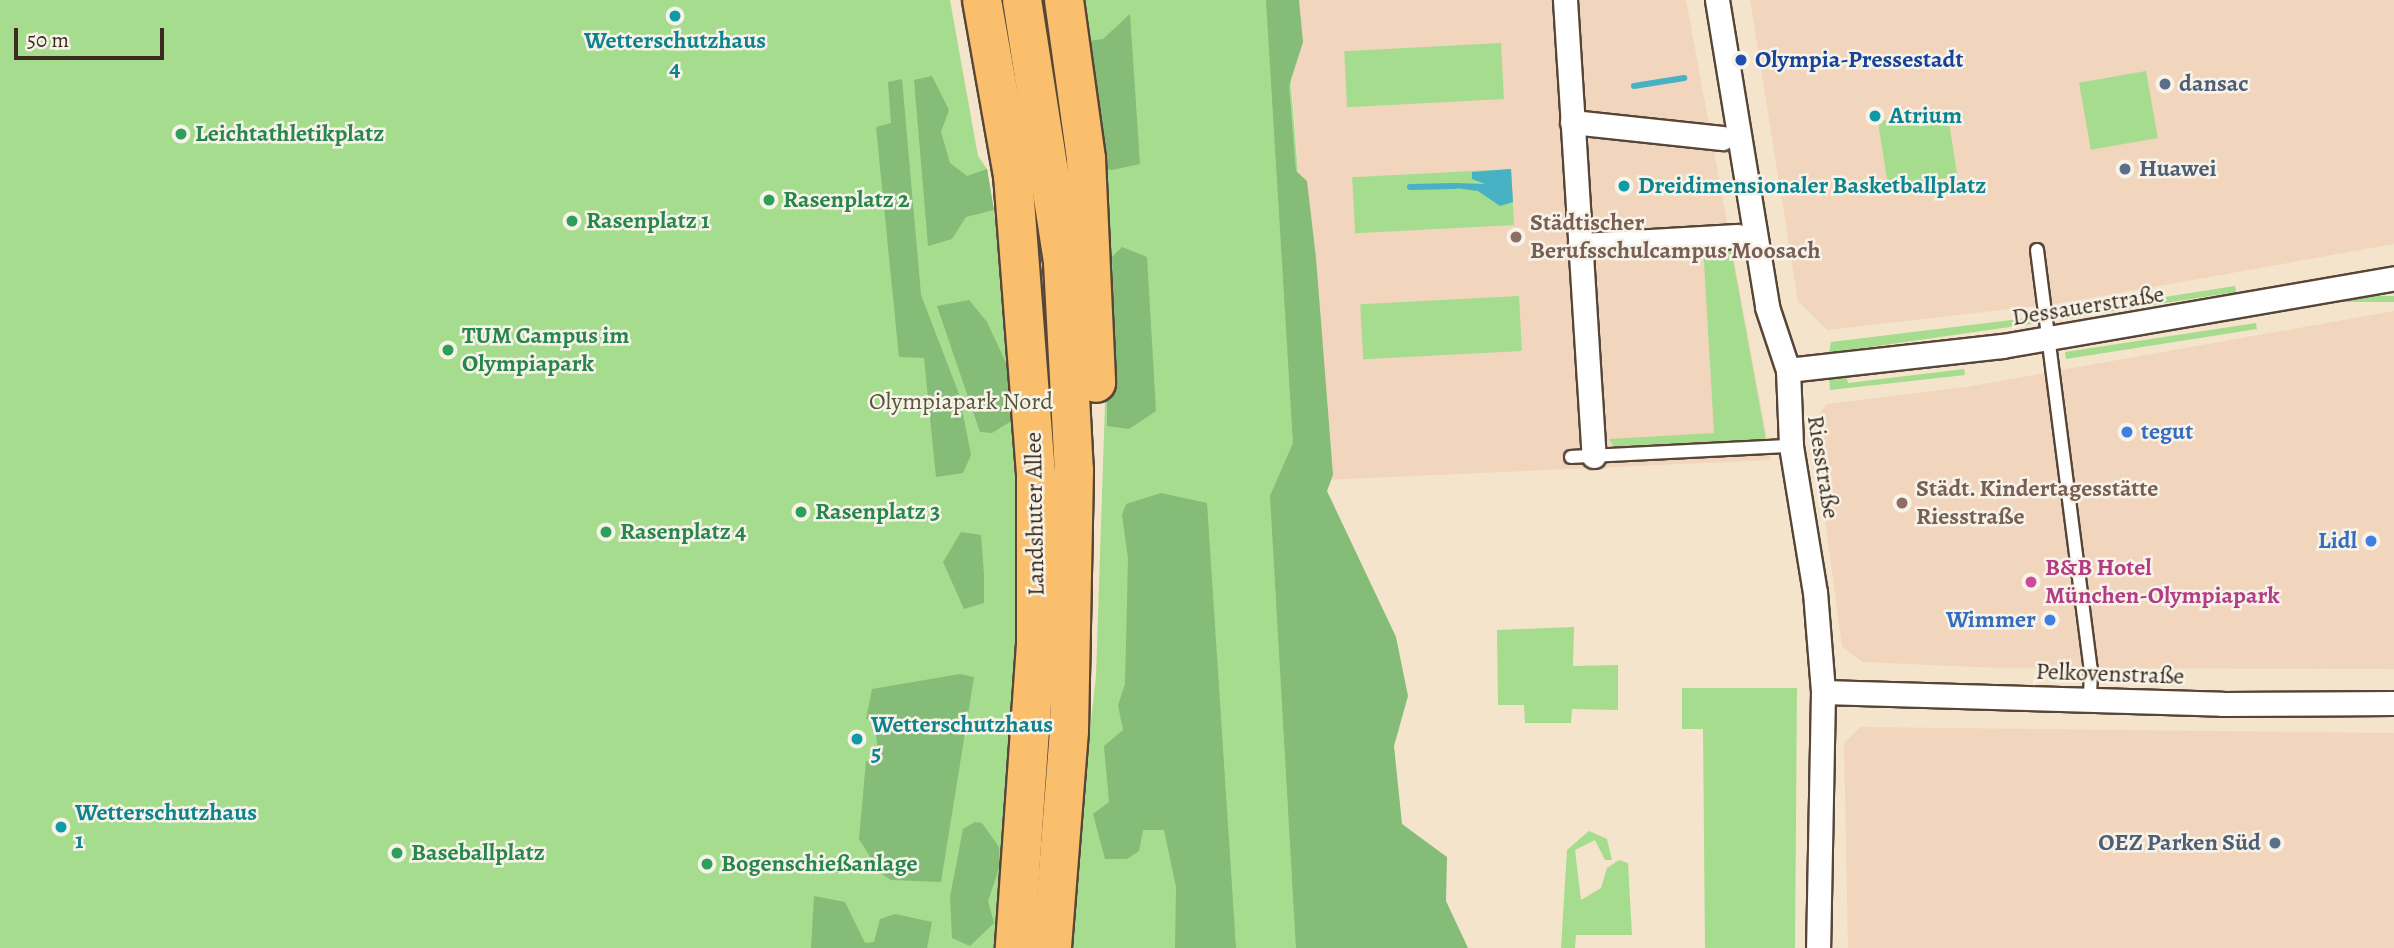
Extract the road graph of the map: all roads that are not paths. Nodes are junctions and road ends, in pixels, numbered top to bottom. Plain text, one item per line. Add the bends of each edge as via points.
1 (982, 0) edge
2 (1022, 0) edge
3 (1064, 0) edge
4 (1565, 0) edge
5 (1717, 0) edge
6 (1572, 122) junction
7 (1721, 138) dead end
8 (1738, 236) dead end
9 (1580, 245) junction
10 (2038, 250) dead end
11 (2394, 278) edge
12 (2051, 338) junction
13 (1788, 370) junction
14 (1791, 446) junction
15 (1594, 456) junction
16 (1571, 457) dead end
17 (1074, 535) junction
18 (1823, 692) junction
19 (2090, 701) junction
20 (2394, 703) edge
21 (1015, 948) edge
22 (1052, 948) edge
23 (1818, 948) edge

1 - 21 highway, Landshuter Allee via 1013,175 1036,473 1036,643
2 - 17 highway, Landshuter Allee via 1063,263
3 - 17 highway via 1086,159 1096,357 1096,471
4 - 6 street
5 - 13 street, Riesstraße via 1767,307
6 - 7 street
6 - 9 street
8 - 9 street
9 - 15 street
10 - 12 lane
11 - 12 street, Dessauerstraße
12 - 13 street, Dessauerstraße
12 - 19 lane
13 - 14 street, Riesstraße
14 - 15 lane
14 - 18 street, Riesstraße
15 - 16 lane
17 - 22 highway, Landshuter Allee via 1069,731
18 - 19 street, Pelkovenstraße
18 - 23 street, Riesstraße
19 - 20 street, Pelkovenstraße

